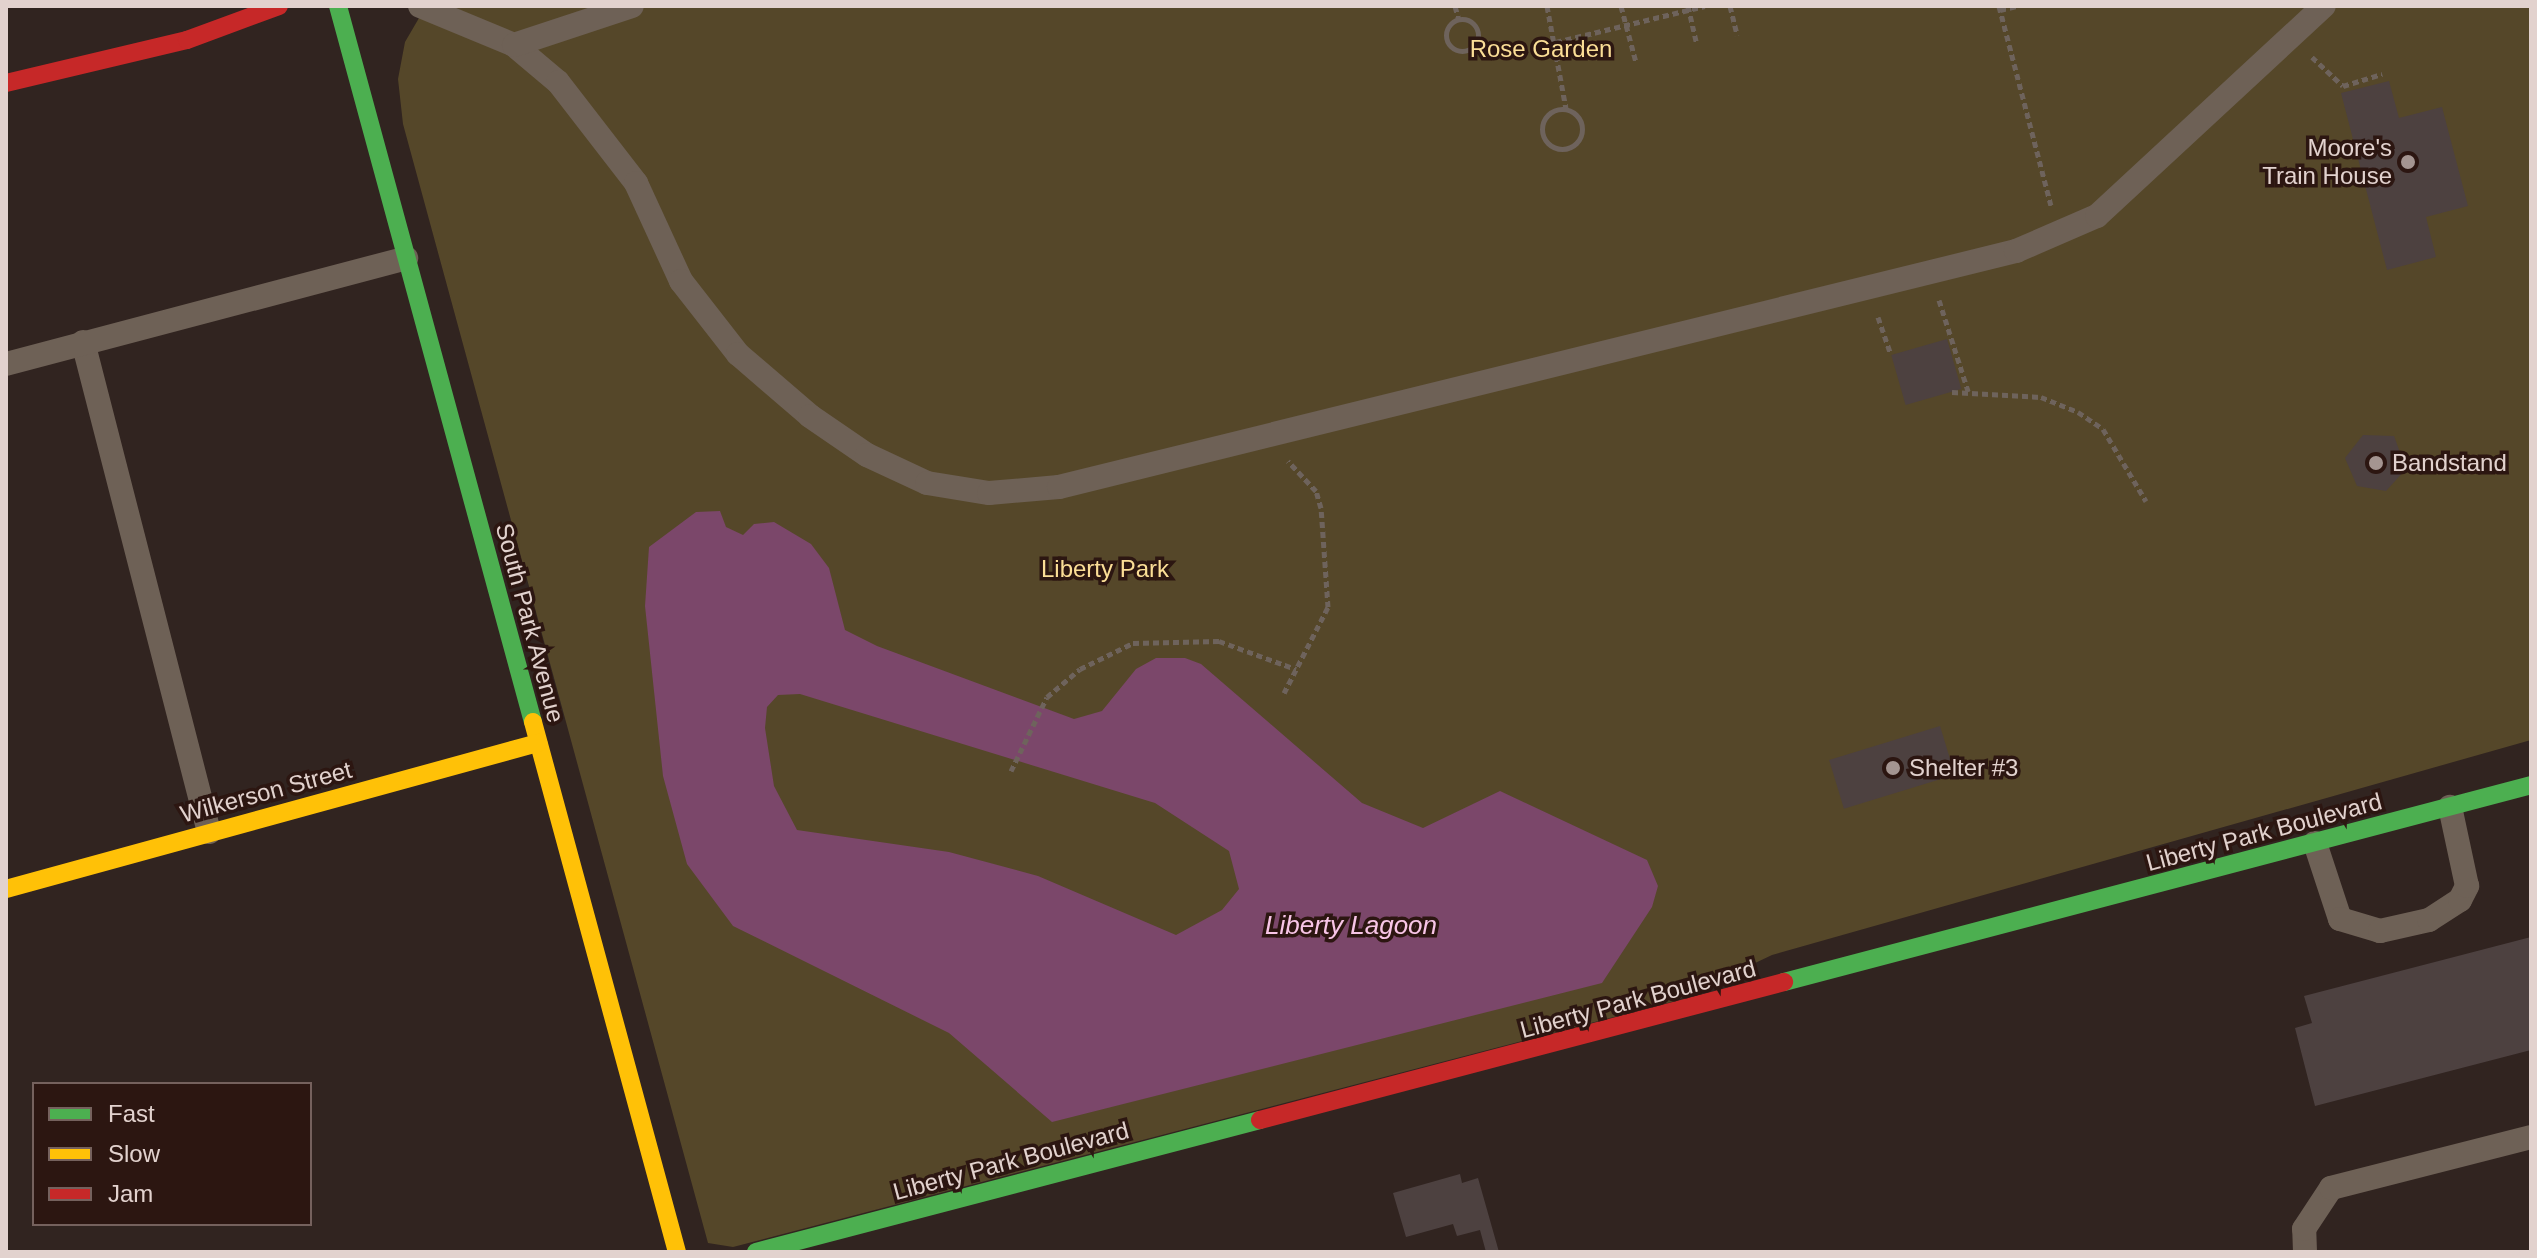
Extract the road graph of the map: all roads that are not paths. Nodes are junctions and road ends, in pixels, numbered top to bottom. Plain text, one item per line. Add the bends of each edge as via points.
1 (279, 6) edge
2 (338, 6) edge
3 (420, 6) edge
4 (632, 6) edge
5 (2324, 6) edge
6 (514, 45) junction
7 (6, 83) edge
8 (406, 258) junction
9 (83, 342) junction
10 (6, 364) edge
11 (538, 743) junction
12 (2531, 785) edge
13 (2450, 807) junction
14 (209, 832) junction
15 (2315, 843) junction
16 (6, 889) edge
17 (2531, 1137) edge
18 (677, 1252) edge
19 (756, 1252) edge
20 (2305, 1252) edge

1 - 7 street via 187,40
2 - 8 street, South Park Avenue
3 - 6 lane
4 - 6 lane
5 - 6 lane via 2158,167 2097,216 2016,251 1059,487 989,493 927,483 867,455 738,354 681,281 636,183 592,120
8 - 9 lane
8 - 11 street, South Park Avenue
9 - 10 lane
9 - 14 lane
11 - 14 street, Wilkerson Street
11 - 18 street, South Park Avenue
12 - 13 street, Liberty Park Boulevard
13 - 15 street, Liberty Park Boulevard
13 - 15 lane via 2467,886 2447,911 2429,920 2380,931 2340,919
14 - 16 street, Wilkerson Street
15 - 19 street, Liberty Park Boulevard
17 - 20 lane via 2331,1188 2304,1229

